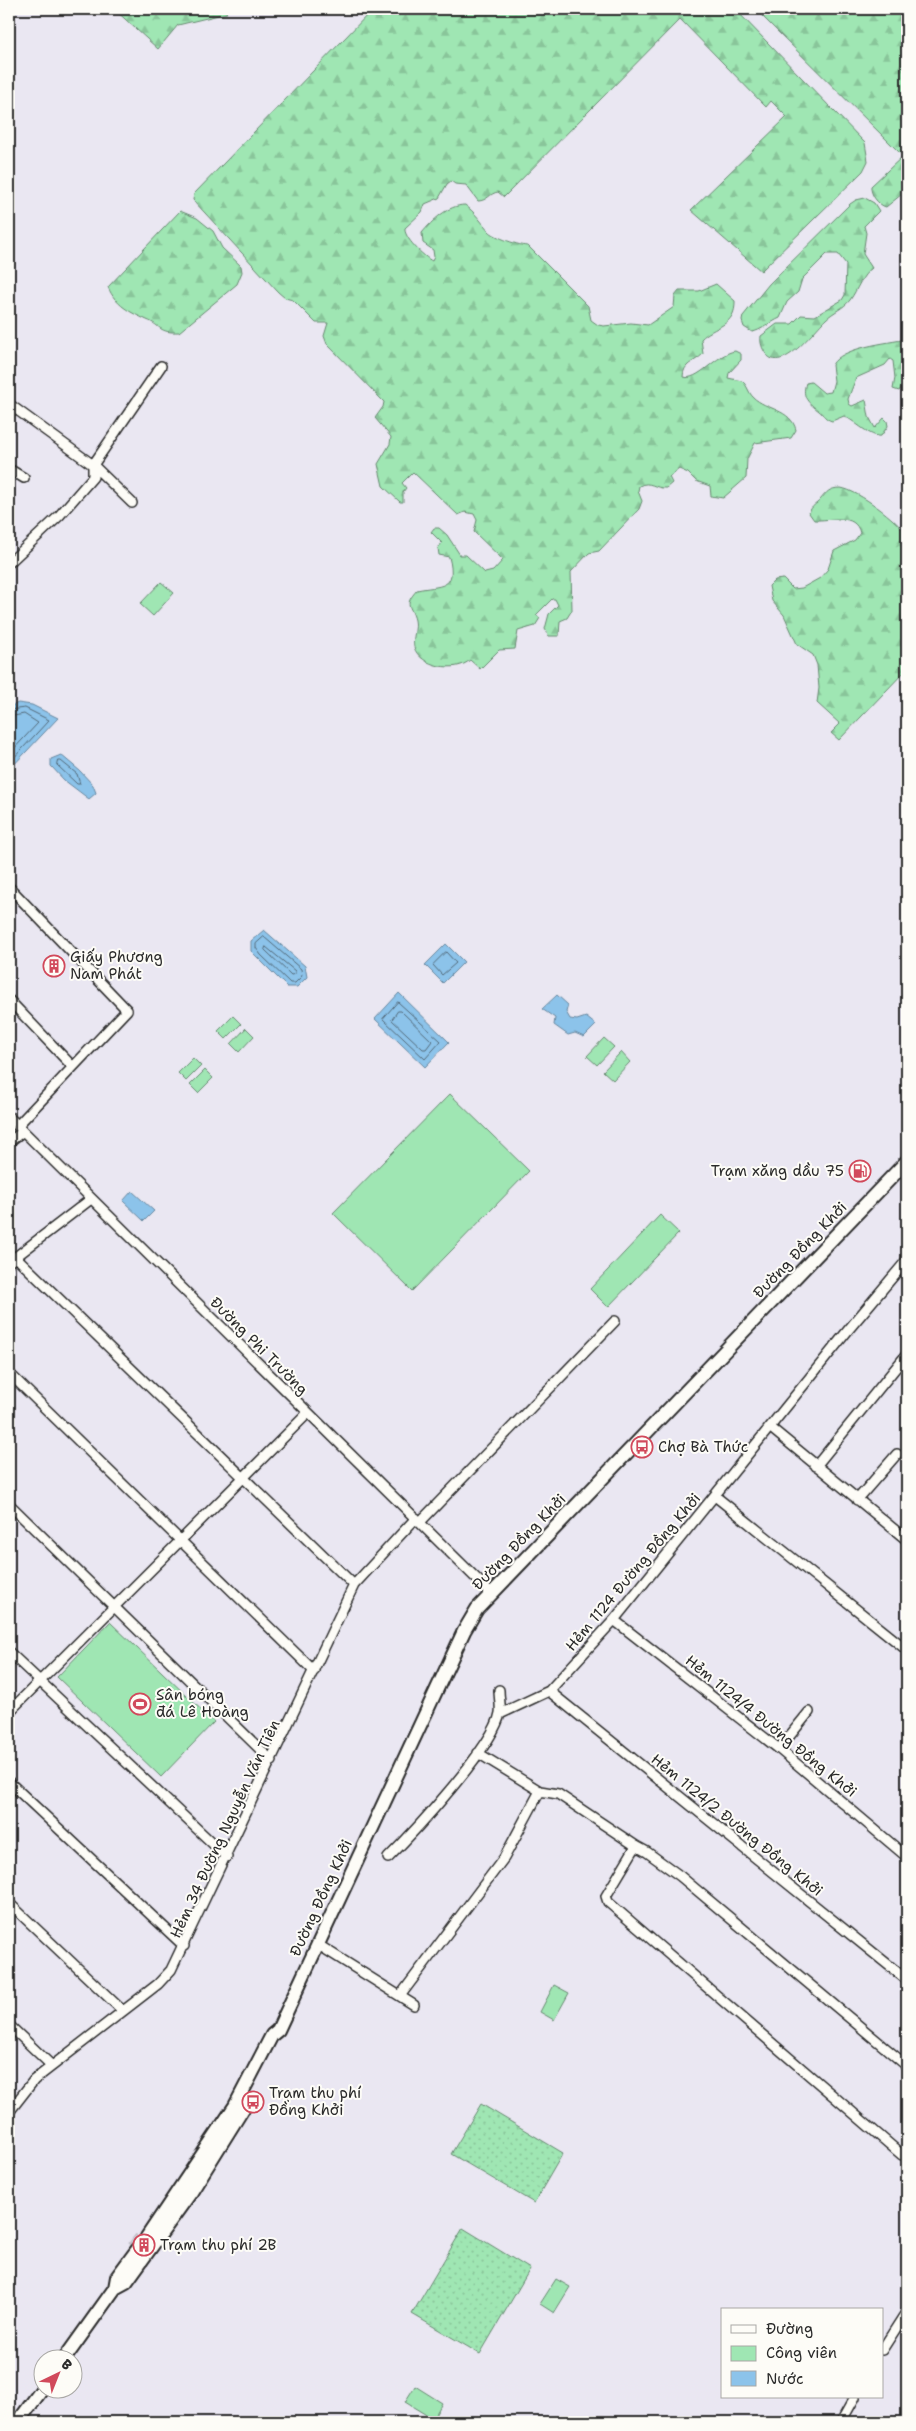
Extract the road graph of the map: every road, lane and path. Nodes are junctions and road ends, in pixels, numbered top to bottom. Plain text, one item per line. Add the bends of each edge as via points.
1 (161, 366) dead end
2 (9, 404) edge
3 (93, 465) junction
4 (9, 469) edge
5 (24, 478) dead end
6 (132, 503) dead end
7 (9, 563) edge
8 (9, 887) edge
9 (9, 1000) edge
10 (73, 1067) junction
11 (9, 1117) edge
12 (20, 1128) junction
13 (9, 1142) edge
14 (907, 1161) edge
15 (91, 1199) junction
16 (12, 1260) edge
17 (907, 1260) edge
18 (615, 1321) dead end
19 (907, 1354) edge
20 (9, 1373) edge
21 (308, 1413) junction
22 (771, 1428) junction
23 (897, 1454) dead end
24 (816, 1466) junction
25 (243, 1477) junction
26 (715, 1496) junction
27 (857, 1500) junction
28 (9, 1504) edge
29 (418, 1520) junction
30 (905, 1534) edge
31 (180, 1540) junction
32 (354, 1585) junction
33 (491, 1593) junction
34 (113, 1606) junction
35 (614, 1620) junction
36 (907, 1650) edge
37 (9, 1652) edge
38 (314, 1670) junction
39 (38, 1680) junction
40 (498, 1690) dead end
41 (549, 1691) junction
42 (9, 1712) edge
43 (809, 1712) dead end
44 (500, 1714) junction
45 (779, 1749) junction
46 (478, 1753) junction
47 (272, 1761) junction
48 (9, 1782) edge
49 (540, 1791) junction
50 (636, 1846) junction
51 (227, 1857) junction
52 (907, 1857) edge
53 (388, 1858) dead end
54 (9, 1903) edge
55 (317, 1944) junction
56 (184, 1946) junction
57 (907, 1980) edge
58 (400, 1996) junction
59 (414, 2005) dead end
60 (123, 2011) junction
61 (9, 2025) edge
62 (278, 2030) junction
63 (52, 2066) junction
64 (907, 2066) edge
65 (9, 2112) edge
66 (902, 2155) dead end
67 (147, 2233) tunnel mouth
68 (134, 2252) tunnel mouth
69 (115, 2288) junction
70 (907, 2310) edge
71 (884, 2347) edge
72 (72, 2348) edge
73 (36, 2398) edge
74 (854, 2398) edge
75 (18, 2422) edge
76 (841, 2422) edge

1 - 3 street
2 - 3 street
3 - 6 street
3 - 7 street via 93,477 59,516
4 - 5 street
8 - 10 street via 127,1010
9 - 10 street
10 - 12 street
11 - 12 street, Đường Phi Trường
12 - 13 street
12 - 15 street, Đường Phi Trường
14 - 33 main road, Đường Đồng Khởi
15 - 16 street
15 - 21 street, Đường Phi Trường
16 - 25 street
17 - 22 street, Hẻm 1124 Đường Đồng Khởi
18 - 29 street, Hẻm 34 Đường Nguyễn Văn Tiên
19 - 24 street
20 - 31 street
21 - 25 street
21 - 29 street, Đường Phi Trường
22 - 24 street
22 - 26 street, Hẻm 1124 Đường Đồng Khởi
23 - 27 street
24 - 27 street
25 - 31 street
25 - 32 street
26 - 35 street, Hẻm 1124 Đường Đồng Khởi
26 - 36 street
27 - 30 street
28 - 34 street
29 - 32 street, Hẻm 34 Đường Nguyễn Văn Tiên
29 - 33 street, Đường Phi Trường
31 - 34 street
31 - 38 street
32 - 38 street, Hẻm 34 Đường Nguyễn Văn Tiên
33 - 55 main road, Đường Đồng Khởi via 464,1630
34 - 39 street
34 - 47 street
35 - 41 street, Hẻm 1124 Đường Đồng Khởi
35 - 45 street, Hẻm 1124/4 Đường Đồng Khởi
37 - 39 street
38 - 47 street, Hẻm 34 Đường Nguyễn Văn Tiên
39 - 42 street
39 - 51 street
40 - 44 street
41 - 44 street, Hẻm 1124 Đường Đồng Khởi
41 - 57 street, Hẻm 1124/2 Đường Đồng Khởi
43 - 45 street
44 - 46 street
45 - 52 street, Hẻm 1124/4 Đường Đồng Khởi
46 - 49 street
46 - 53 street
47 - 51 street, Hẻm 34 Đường Nguyễn Văn Tiên
48 - 56 street
49 - 50 street via 558,1794
49 - 58 street via 504,1858
50 - 64 street via 680,1876
50 - 66 street via 606,1896 608,1902
51 - 56 street, Hẻm 34 Đường Nguyễn Văn Tiên
54 - 60 street
55 - 58 street
55 - 62 main road, Đường Đồng Khởi
56 - 60 street, Hẻm 34 Đường Nguyễn Văn Tiên via 167,1975
58 - 59 street
60 - 63 street, Hẻm 34 Đường Nguyễn Văn Tiên
61 - 63 street
62 - 67 main road, Đường Đồng Khởi via 272,2035 235,2106 171,2203
62 - 69 main road, Đường Đồng Khởi via 280,2038 273,2053 215,2154 126,2282
63 - 65 street, Hẻm 34 Đường Nguyễn Văn Tiên via 26,2088
68 - 69 main road, Đường Đồng Khởi via 117,2277
69 - 72 main road, Đường Đồng Khởi
70 - 71 street
73 - 75 main road
74 - 76 street

